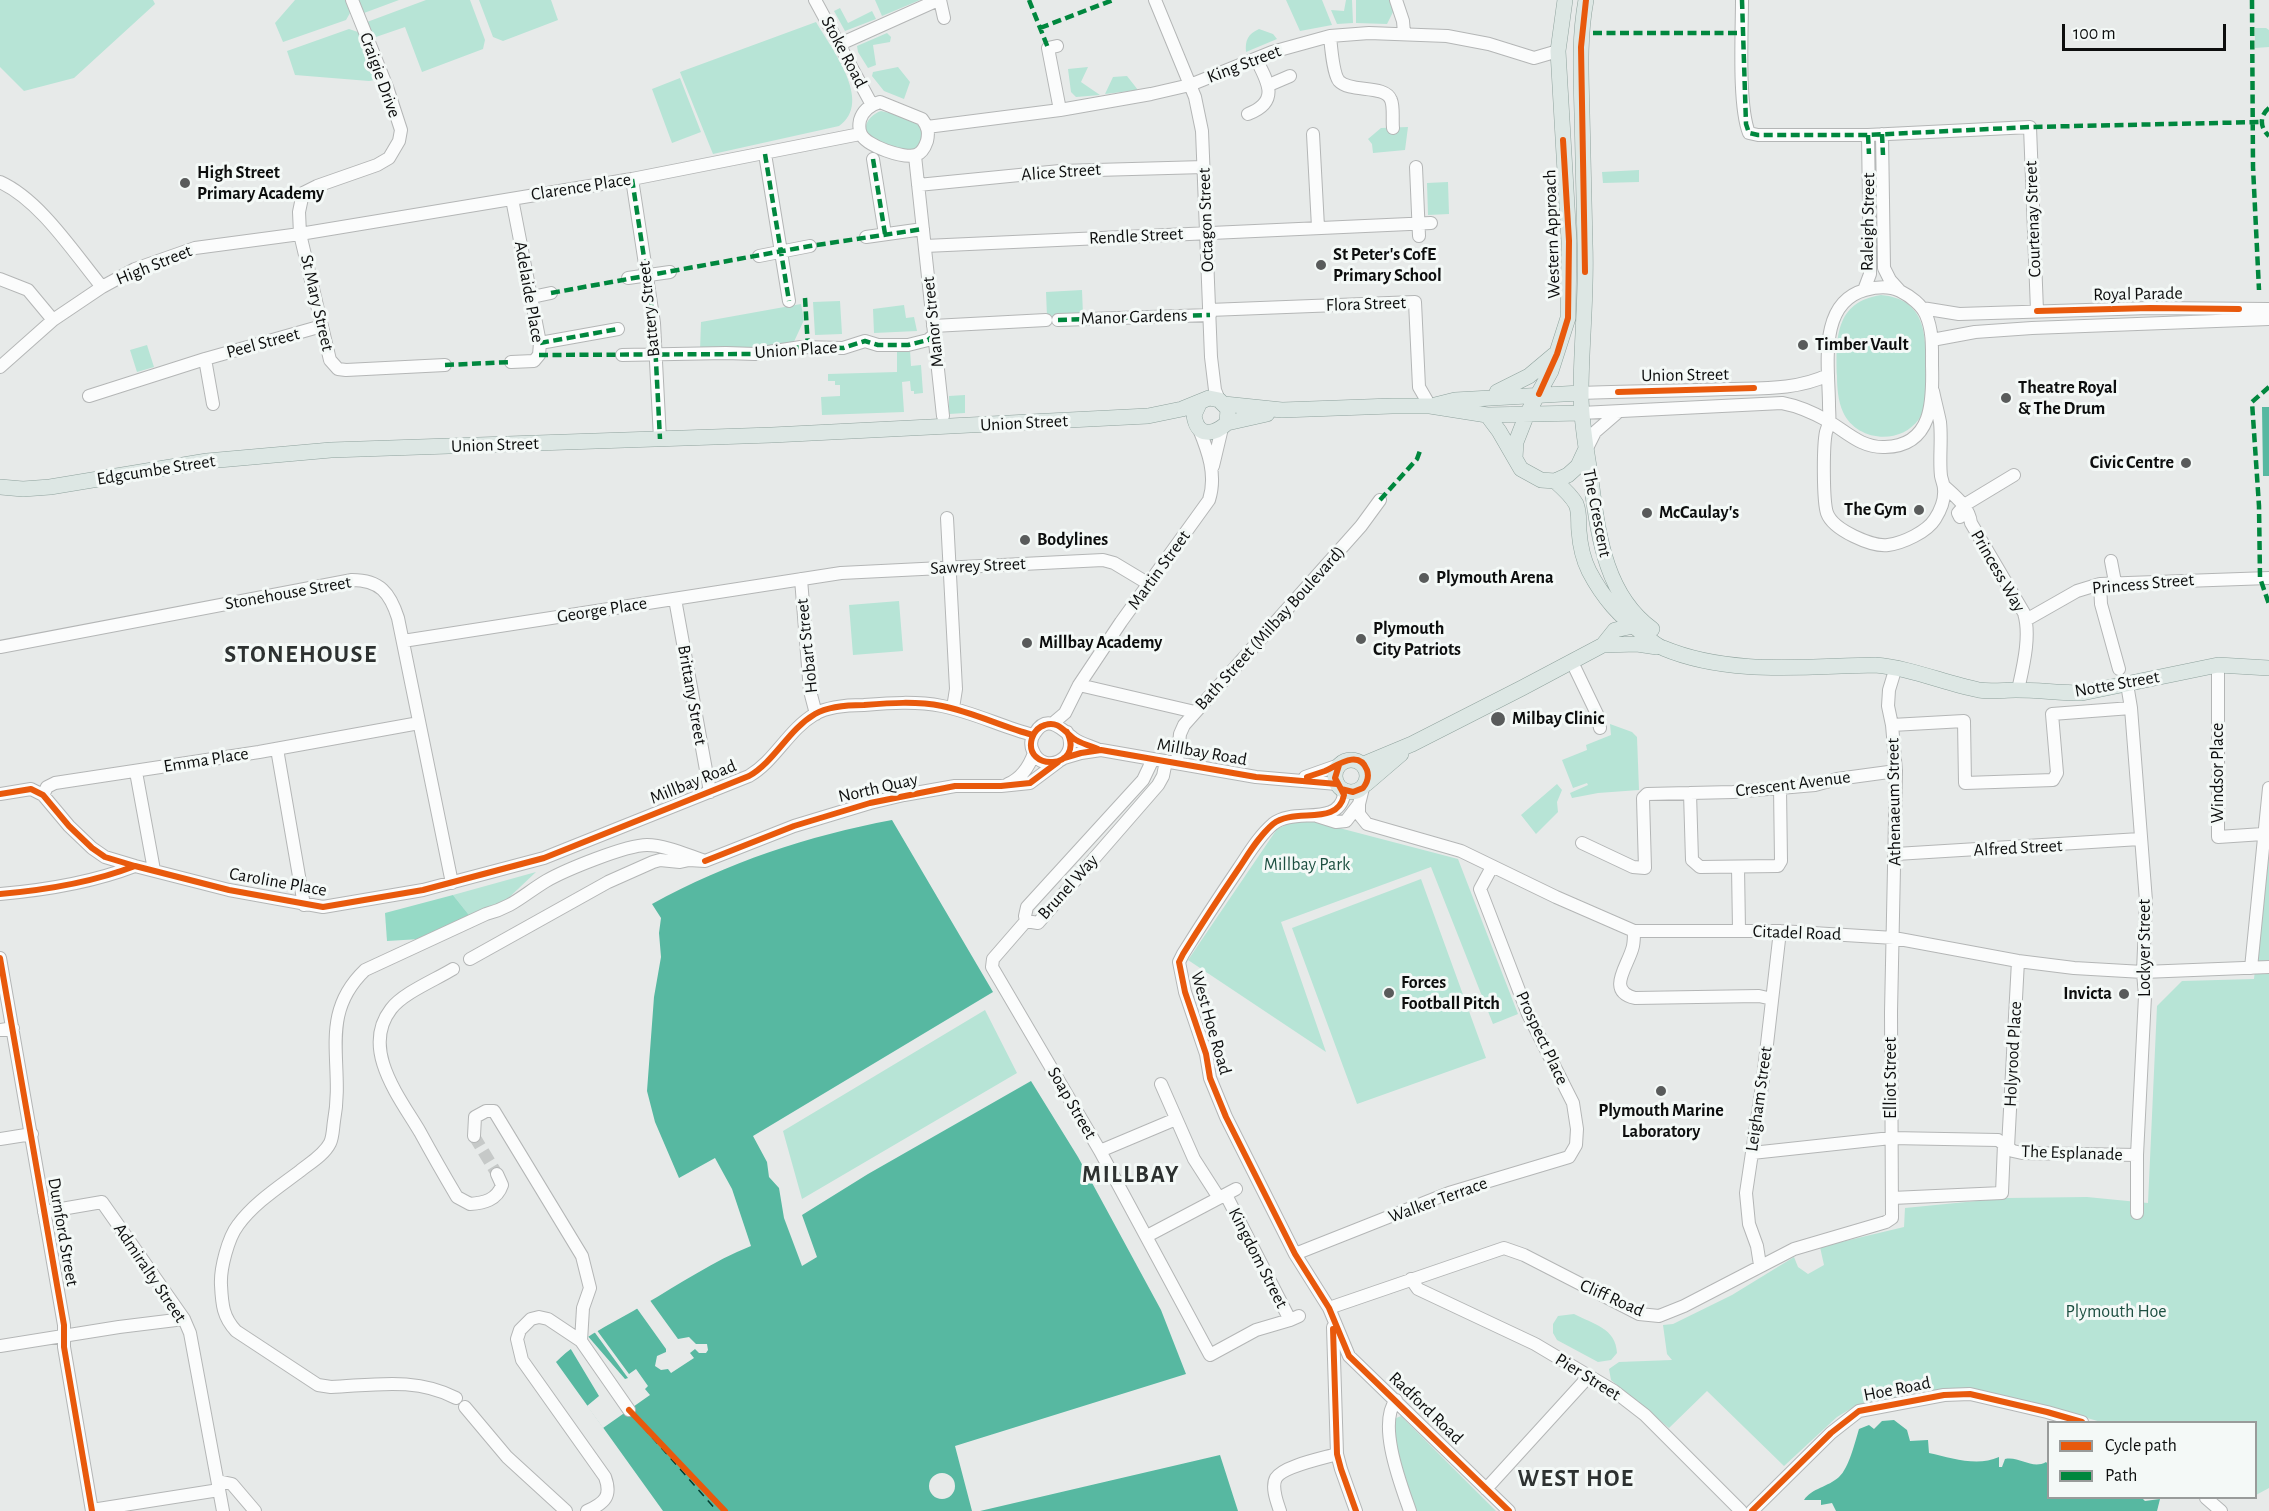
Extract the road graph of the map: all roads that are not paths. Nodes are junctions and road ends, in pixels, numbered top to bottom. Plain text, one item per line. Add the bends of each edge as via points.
1 (352, 0) edge
2 (815, 0) edge
3 (939, 0) edge
4 (1155, 0) edge
5 (1396, 0) edge
6 (1565, 0) edge
7 (1586, 0) edge
8 (1742, 0) edge
9 (944, 18) dead end
10 (1404, 33) junction
11 (1330, 36) junction
12 (840, 44) junction
13 (1057, 46) dead end
14 (1558, 51) junction
15 (1256, 59) junction
16 (1290, 76) dead end
17 (1190, 85) junction
18 (1269, 85) junction
19 (872, 105) junction
20 (1060, 110) junction
21 (1248, 114) dead end
22 (927, 127) junction
23 (1393, 128) dead end
24 (860, 134) junction
25 (1313, 134) dead end
26 (1882, 134) junction
27 (1869, 135) junction
28 (765, 153) junction
29 (915, 156) junction
30 (873, 159) dead end
31 (1204, 167) junction
32 (1416, 167) dead end
33 (632, 179) junction
34 (0, 182) edge
35 (918, 185) junction
36 (512, 199) junction
37 (1318, 227) junction
38 (923, 229) junction
39 (1206, 233) junction
40 (300, 234) junction
41 (885, 234) junction
42 (866, 237) dead end
43 (810, 246) dead end
44 (925, 246) junction
45 (780, 252) junction
46 (759, 256) dead end
47 (670, 272) dead end
48 (646, 276) junction
49 (628, 278) dead end
50 (0, 279) edge
51 (102, 287) junction
52 (1864, 290) junction
53 (1899, 290) junction
54 (551, 293) dead end
55 (532, 297) junction
56 (789, 301) dead end
57 (1922, 308) junction
58 (2269, 309) edge
59 (2037, 311) junction
60 (1210, 313) junction
61 (2269, 319) edge
62 (53, 320) junction
63 (322, 327) junction
64 (618, 329) dead end
65 (934, 330) junction
66 (1932, 340) junction
67 (540, 343) junction
68 (1558, 351) junction
69 (654, 354) junction
70 (622, 355) dead end
71 (1211, 357) junction
72 (205, 359) junction
73 (511, 362) dead end
74 (445, 365) dead end
75 (0, 367) edge
76 (1828, 375) junction
77 (1933, 391) junction
78 (1581, 393) junction
79 (1539, 394) junction
80 (89, 396) dead end
81 (1477, 398) junction
82 (1202, 401) junction
83 (1221, 402) junction
84 (213, 404) dead end
85 (1430, 406) junction
86 (1282, 410) junction
87 (1581, 413) junction
88 (1617, 413) junction
89 (1527, 414) junction
90 (1487, 415) junction
91 (943, 416) dead end
92 (1148, 416) junction
93 (1830, 422) junction
94 (1225, 426) junction
95 (1198, 427) junction
96 (660, 439) junction
97 (1585, 451) junction
98 (313, 452) joint
99 (1515, 458) junction
100 (1212, 470) junction
101 (2014, 475) dead end
102 (1555, 481) junction
103 (0, 487) edge
104 (1945, 487) junction
105 (1380, 500) dead end
106 (1938, 514) junction
107 (1965, 515) junction
108 (946, 518) dead end
109 (2111, 561) dead end
110 (949, 567) junction
111 (2269, 578) edge
112 (801, 579) junction
113 (2115, 582) junction
114 (1149, 584) junction
115 (2100, 584) junction
116 (675, 599) junction
117 (1616, 612) junction
118 (2026, 620) junction
119 (1637, 624) junction
120 (1615, 630) junction
121 (403, 641) junction
122 (1603, 645) junction
123 (0, 647) edge
124 (1662, 648) junction
125 (1683, 654) junction
126 (1572, 662) junction
127 (2218, 665) junction
128 (1896, 667) junction
129 (2119, 669) dead end
130 (2269, 669) edge
131 (2127, 684) junction
132 (1079, 685) junction
133 (2018, 690) junction
134 (953, 708) junction
135 (2131, 708) junction
136 (1195, 712) junction
137 (816, 714) junction
138 (419, 723) junction
139 (1052, 724) junction
140 (1892, 725) junction
141 (1600, 728) dead end
142 (1067, 732) junction
143 (1033, 735) junction
144 (1412, 744) junction
145 (277, 749) junction
146 (1101, 750) junction
147 (1034, 753) junction
148 (1061, 760) junction
149 (1166, 761) junction
150 (1364, 764) junction
151 (1339, 765) junction
152 (1896, 771) junction
153 (136, 772) junction
154 (1298, 779) junction
155 (1004, 786) junction
156 (1339, 786) junction
157 (1364, 786) junction
158 (1780, 788) junction
159 (2269, 788) edge
160 (710, 792) junction
161 (1690, 793) junction
162 (0, 794) edge
163 (43, 795) junction
164 (1359, 804) junction
165 (1315, 815) junction
166 (2263, 834) junction
167 (2140, 839) junction
168 (1582, 843) dead end
169 (1896, 854) junction
170 (105, 857) junction
171 (705, 861) junction
172 (135, 866) junction
173 (1492, 867) junction
174 (1738, 867) junction
175 (153, 870) junction
176 (105, 877) junction
177 (452, 883) junction
178 (0, 894) edge
179 (304, 905) junction
180 (1026, 921) junction
181 (1739, 930) junction
182 (1634, 931) junction
183 (1780, 931) junction
184 (1894, 938) junction
185 (0, 958) edge
186 (470, 959) dead end
187 (2018, 961) junction
188 (2269, 966) edge
189 (2251, 968) junction
190 (453, 969) dead end
191 (2143, 972) junction
192 (1772, 999) junction
193 (13, 1028) junction
194 (0, 1030) edge
195 (1161, 1084) dead end
196 (1176, 1119) junction
197 (32, 1134) junction
198 (474, 1136) dead end
199 (1891, 1138) junction
200 (0, 1139) edge
201 (1576, 1145) joint
202 (2006, 1145) junction
203 (1100, 1151) junction
204 (1752, 1154) junction
205 (2137, 1155) junction
206 (496, 1174) tunnel mouth
207 (1227, 1194) junction
208 (1892, 1198) junction
209 (44, 1212) junction
210 (2137, 1213) dead end
211 (1892, 1218) joint
212 (1147, 1236) junction
213 (1296, 1254) junction
214 (1760, 1265) junction
215 (1411, 1279) junction
216 (1331, 1314) junction
217 (184, 1319) junction
218 (64, 1336) junction
219 (581, 1341) junction
220 (0, 1346) edge
221 (1210, 1355) joint
222 (1349, 1356) junction
223 (1335, 1370) junction
224 (1589, 1376) junction
225 (456, 1398) dead end
226 (1396, 1400) junction
227 (465, 1407) dead end
228 (629, 1410) dead end
229 (2078, 1421) edge
230 (1338, 1454) junction
231 (219, 1486) junction
232 (1486, 1489) junction
233 (2208, 1499) edge
234 (92, 1511) edge
235 (223, 1511) edge
236 (255, 1511) edge
237 (567, 1511) edge
238 (587, 1511) edge
239 (1280, 1511) edge
240 (1356, 1511) edge
241 (1410, 1511) edge
242 (1509, 1511) edge
243 (1741, 1511) edge
244 (1752, 1511) edge
245 (2222, 1511) edge

1 - 40 street, Craigie Drive via 387,87 401,130 399,141 389,158 377,165 303,193
2 - 12 street, Stoke Road
3 - 9 street
3 - 12 street
4 - 17 street, Octagon Street
5 - 10 street
6 - 14 main road, Western Approach
7 - 78 main road, Western Approach via 1581,47 1585,251
8 - 27 street via 1749,133
10 - 11 street, King Street
10 - 14 street, King Street via 1489,44 1534,58
11 - 15 street, King Street
11 - 23 street via 1339,81 1388,96
12 - 19 street, Stoke Road
13 - 20 street via 1048,48
14 - 68 main road, Western Approach via 1570,278 1568,318
15 - 17 street, King Street
15 - 18 street
16 - 18 street
17 - 20 street, King Street
17 - 31 street, Octagon Street via 1200,121
18 - 21 street via 1262,107
19 - 22 street via 889,105 922,119
19 - 24 street via 861,116
20 - 22 street, King Street
22 - 29 street via 925,148
24 - 28 street, Clarence Place
24 - 29 street via 891,153
25 - 37 street
26 - 27 street
26 - 53 street, Raleigh Street via 1884,268
26 - 59 street, Courtenay Street via 2030,127
27 - 52 street, Raleigh Street via 1870,274
28 - 33 street, Clarence Place
28 - 45 street
29 - 35 street, Manor Street
30 - 41 street
31 - 35 street, Alice Street via 1060,171
31 - 39 street, Octagon Street
32 - 37 street, Rendle Street via 1423,227
33 - 36 street, Clarence Place
33 - 48 street, Battery Street
34 - 51 street via 30,201
35 - 38 street, Manor Street
36 - 40 street, Clarence Place
36 - 55 street, Adelaide Place
37 - 39 street, Rendle Street
38 - 41 street
38 - 44 street, Manor Street
39 - 44 street, Rendle Street
39 - 60 street, Octagon Street
40 - 51 street, High Street via 195,248 135,269
40 - 63 street, St Mary Street
41 - 42 street
43 - 45 street
44 - 65 street, Manor Street
45 - 46 street
45 - 56 street
47 - 48 street
48 - 49 street
48 - 69 street, Battery Street via 654,323
50 - 62 street via 28,290
51 - 62 street, High Street
52 - 53 street
52 - 76 street via 1846,299 1834,316
53 - 57 street
54 - 55 street
55 - 67 street, Adelaide Place
57 - 59 street, Royal Parade via 1959,314
57 - 66 street
58 - 59 street, Royal Parade
60 - 65 street, Manor Gardens
60 - 71 street, Octagon Street
60 - 85 street, Flora Street via 1415,302 1419,387
61 - 66 street, Royal Parade via 2032,328
62 - 75 street, High Street
63 - 72 street, Peel Street
63 - 74 street, St Mary Street via 330,360 338,369
64 - 67 street
65 - 69 street, Union Place via 928,340 908,345 865,341 835,349 801,347 755,354
65 - 91 street, Manor Street
66 - 77 street
67 - 73 street, Adelaide Place via 534,361
68 - 79 main road, Western Approach
68 - 81 main road via 1515,386
69 - 70 street
69 - 96 street, Battery Street
71 - 82 street, Octagon Street
71 - 83 street, Octagon Street via 1215,390
72 - 80 street, Peel Street
72 - 84 street, Peel Street
76 - 78 street, Union Street via 1785,386
76 - 93 street
77 - 93 street via 1923,427 1903,444 1885,447 1860,442
77 - 104 street via 1940,422 1941,478
78 - 79 main road, Union Street
78 - 87 main road, Western Approach
79 - 81 main road, Union Street
79 - 89 main road, Western Approach
81 - 85 main road, Union Street
82 - 83 main road via 1209,398
82 - 92 main road, Union Street
82 - 95 main road via 1194,415
83 - 86 main road, Union Street
83 - 94 main road via 1228,409
85 - 86 main road, Union Street
85 - 90 main road, Union Street
86 - 94 main road, Union Street
87 - 88 street, Union Street
87 - 89 main road, Union Street
87 - 97 main road, The Crescent
88 - 93 street, Union Street via 1782,403
88 - 97 street via 1593,435
89 - 90 main road, Union Street
89 - 99 main road via 1516,442
90 - 99 main road, The Crescent
92 - 95 main road, Union Street
92 - 96 main road, Union Street
93 - 106 street via 1825,443 1825,504 1835,525 1872,545 1885,546 1922,531
94 - 95 main road via 1209,433
94 - 100 street, Martin Street
95 - 100 street, Martin Street
96 - 98 main road, Union Street
97 - 102 main road, The Crescent via 1578,466
97 - 119 main road, The Crescent via 1603,554
98 - 103 main road, Edgcumbe Street via 207,461 50,487
99 - 102 main road, The Crescent via 1521,470 1530,476
100 - 114 street, Martin Street via 1209,500
101 - 107 street
102 - 117 main road, The Crescent via 1575,502 1587,567
104 - 106 street
104 - 107 street, Princess Way
105 - 136 street, Bath Street (Milbay Boulevard)
106 - 107 street, Princess Way
107 - 118 street, Princess Way
108 - 110 street
109 - 113 street
110 - 112 street, Sawrey Street
110 - 114 street, Sawrey Street via 1103,560
110 - 134 street via 956,689
111 - 113 street, Princess Street
112 - 116 street, George Place
112 - 137 street, Hobart Street via 810,691
113 - 115 street, Princess Street
114 - 132 street, Martin Street
115 - 118 street, Princess Street via 2077,591
115 - 129 street via 2101,604
116 - 121 street, George Place
116 - 160 street, Brittany Street
117 - 119 main road, The Crescent
117 - 120 main road
118 - 133 street, Princess Way
119 - 120 main road
119 - 124 main road, The Crescent
119 - 125 main road, The Crescent
120 - 122 main road
121 - 123 street, Stonehouse Street via 388,595 372,581 362,580
121 - 138 street, Stonehouse Street
122 - 124 main road
122 - 126 main road
124 - 125 main road, The Crescent
125 - 128 main road, The Crescent via 1740,667
126 - 141 street
126 - 144 main road
127 - 130 main road, Notte Street
127 - 131 main road, Notte Street
127 - 166 street, Windsor Place via 2218,837
128 - 133 main road, Notte Street via 1978,690
128 - 140 street, Athenaeum Street via 1889,690
131 - 133 main road, Notte Street via 2082,693
131 - 135 street, Lockyer Street
132 - 136 street
132 - 139 street, Martin Street via 1065,713
134 - 137 street, Millbay Road via 909,702 836,707
134 - 143 street, Millbay Road
135 - 140 street via 2052,714 2057,773 2053,780 1965,783 1964,720
135 - 167 street, Lockyer Street
136 - 149 street, Bath Street (Milbay Boulevard) via 1184,724
137 - 160 street, Millbay Road via 789,735 757,772
138 - 145 street, Emma Place
138 - 177 street, Stonehouse Street
139 - 142 street
139 - 143 street via 1041,726
140 - 152 street, Athenaeum Street
142 - 146 street, Millbay Road via 1081,743
142 - 148 street via 1070,748
143 - 147 street
144 - 150 main road
144 - 157 main road
145 - 153 street, Emma Place
145 - 179 street
146 - 148 street, Millbay Road
146 - 149 street, Millbay Road
147 - 148 street via 1042,761
147 - 155 street via 1027,770
148 - 155 street, North Quay via 1030,783
149 - 154 street, Millbay Road via 1256,777
149 - 180 street, Brunel Way via 1143,780 1027,907
149 - 180 street, Brunel Way via 1158,785 1046,914 1038,923
150 - 151 main road via 1354,759
150 - 157 main road via 1368,776
151 - 154 street, Millbay Road
151 - 156 main road via 1335,775
152 - 158 street, Crescent Avenue
152 - 169 street, Athenaeum Street
153 - 163 street, Emma Place via 55,783
153 - 175 street
154 - 156 street, Millbay Road
155 - 171 street, North Quay via 955,786 870,803 794,826
156 - 157 main road via 1353,792
156 - 165 street, West Hoe Road via 1344,795 1339,808
157 - 164 street
158 - 161 street, Crescent Avenue
158 - 174 street via 1781,861 1778,866
159 - 166 street
160 - 177 street, Millbay Road via 544,858
161 - 168 street, Crescent Avenue via 1647,794 1643,798 1645,868 1633,867
161 - 174 street via 1692,860 1700,867
162 - 163 street via 31,789
163 - 170 street via 69,826
164 - 165 street, West Hoe Road via 1346,820 1336,822
164 - 173 street, Citadel Road via 1359,814 1367,824 1461,851
165 - 213 street, West Hoe Road via 1287,817 1270,827 1179,962 1210,1078
166 - 189 street
167 - 169 street, Alfred Street
167 - 191 street, Lockyer Street via 2146,901
169 - 184 street, Athenaeum Street
170 - 172 street, Caroline Place
170 - 176 street
171 - 186 street via 660,860 642,866
171 - 225 street via 648,845 619,850 548,880 508,907 365,970 340,1004 336,1024 339,1096 330,1142 318,1158 237,1226 220,1280 227,1322 236,1331 318,1385 417,1384
172 - 175 street, Caroline Place
172 - 176 street
173 - 182 street, Citadel Road
173 - 201 street, Prospect Place via 1480,890 1528,1014 1574,1103
174 - 181 street
175 - 179 street, Caroline Place
176 - 178 street
177 - 179 street, Caroline Place via 345,905
180 - 203 street, Soap Street via 993,959 992,967
181 - 182 street, Citadel Road
181 - 183 street, Citadel Road
182 - 192 street via 1634,945 1620,983 1626,996
183 - 184 street, Citadel Road
183 - 192 street, Leigham Street
184 - 187 street, Citadel Road
184 - 199 street, Elliot Street
185 - 193 street, Durnford Street
187 - 191 street, Citadel Road
187 - 202 street, Holyrood Place
188 - 189 street, Citadel Road
189 - 191 street, Citadel Road
190 - 206 street via 391,1009 381,1033 382,1057 392,1085 457,1197 470,1204 491,1200 502,1185
191 - 205 street, Lockyer Street
192 - 204 street, Leigham Street
193 - 194 street
193 - 197 street, Durnford Street
195 - 196 street, Kingdom Street
196 - 203 street
196 - 207 street, Kingdom Street via 1194,1159
197 - 200 street
197 - 209 street, Durnford Street
198 - 219 street via 475,1117 494,1111 582,1256 590,1287 583,1308
199 - 202 street, The Esplanade via 1998,1140
199 - 204 street, The Esplanade
199 - 208 street, Elliot Street
201 - 213 street, Walker Terrace via 1569,1157 1449,1193
202 - 205 street, The Esplanade via 2022,1154
202 - 208 street, Holyrood Place via 2002,1193
203 - 212 street, Soap Street
204 - 214 street, Leigham Street via 1746,1205
205 - 210 street, Lockyer Street
207 - 212 street
207 - 221 street, Kingdom Street via 1295,1318 1256,1330
208 - 211 street, Elliot Street
209 - 217 street, Admiralty Street via 102,1202
209 - 218 street, Durnford Street
211 - 214 street, Cliff Road via 1794,1249
212 - 221 street, Soap Street
213 - 216 street, West Hoe Road
214 - 215 street, Cliff Road via 1659,1316 1639,1314 1504,1248
215 - 216 street, Cliff Road
215 - 224 street, Pier Street via 1418,1289 1535,1344
216 - 222 street, Radford Road
216 - 223 street
217 - 218 street
217 - 231 street, Admiralty Street via 190,1333
218 - 220 street
218 - 234 street, Durnford Street
219 - 228 street
219 - 238 street via 539,1317 525,1323 517,1339 522,1360 605,1476 608,1494
222 - 223 street
222 - 226 street, Radford Road
223 - 230 street
224 - 232 street
224 - 243 street, Pier Street via 1645,1415
226 - 232 street, Radford Road
226 - 241 street via 1390,1414 1391,1456
227 - 237 street via 507,1457
229 - 244 street, Hoe Road via 1970,1394 1859,1411 1831,1433
230 - 239 street via 1286,1470 1276,1477
230 - 240 street
231 - 234 street
231 - 235 street, Admiralty Street
231 - 236 street via 232,1484
232 - 242 street, Radford Road
233 - 245 street

